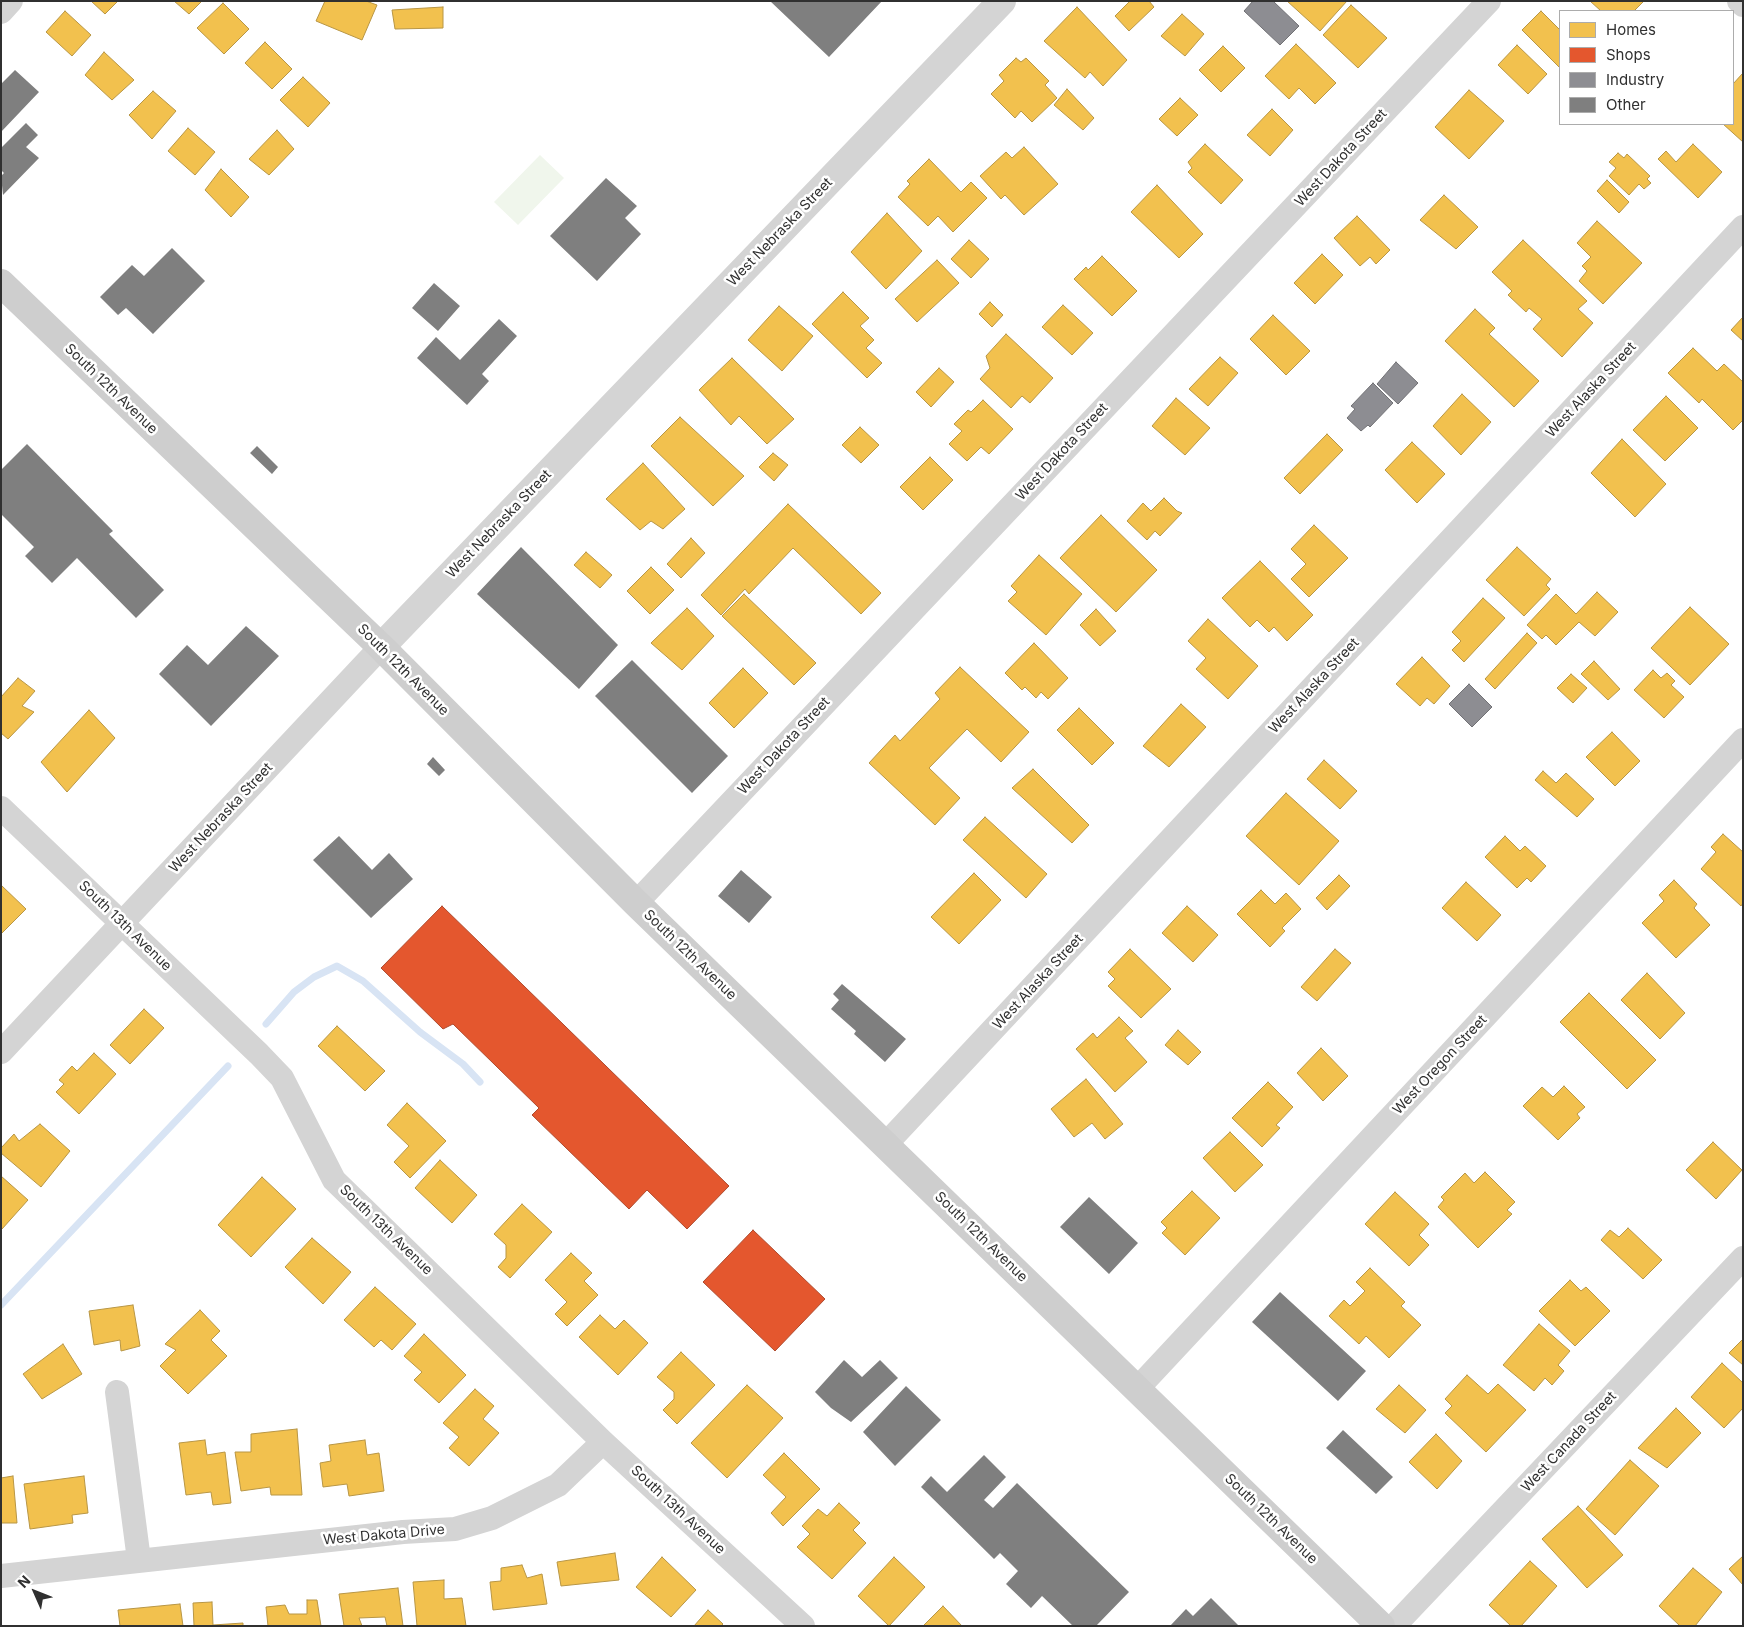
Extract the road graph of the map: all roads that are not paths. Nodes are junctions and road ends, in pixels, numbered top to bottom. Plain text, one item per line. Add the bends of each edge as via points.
1 (11, 1) edge
2 (1002, 1) edge
3 (1489, 1) edge
4 (1739, 1) edge
5 (1743, 5) edge
6 (1, 12) edge
7 (1743, 227) edge
8 (1, 283) edge
9 (381, 647) junction
10 (1743, 740) edge
11 (1, 808) edge
12 (636, 902) junction
13 (122, 923) junction
14 (1, 1052) edge
15 (886, 1145) junction
16 (1743, 1258) edge
17 (1137, 1389) junction
18 (117, 1392) dead end
19 (603, 1442) junction
20 (139, 1560) junction
21 (1, 1576) edge
22 (803, 1626) edge
23 (1381, 1626) edge
24 (1394, 1626) edge

1 - 6 street
2 - 9 street, West Nebraska Street
3 - 12 street, West Dakota Street
4 - 5 street
7 - 15 street, West Alaska Street
8 - 9 main road, South 12th Avenue
9 - 12 main road, South 12th Avenue
9 - 13 street, West Nebraska Street
10 - 17 street, West Oregon Street
11 - 13 street, South 13th Avenue
12 - 15 main road, South 12th Avenue
13 - 14 street, West Nebraska Street
13 - 19 street, South 13th Avenue via 282,1078 334,1180
15 - 17 main road, South 12th Avenue
16 - 24 street, West Canada Street
17 - 23 main road, South 12th Avenue
18 - 20 street
19 - 20 street, West Dakota Drive via 558,1485 492,1518 455,1529
19 - 22 street, South 13th Avenue
20 - 21 street, West Dakota Drive

